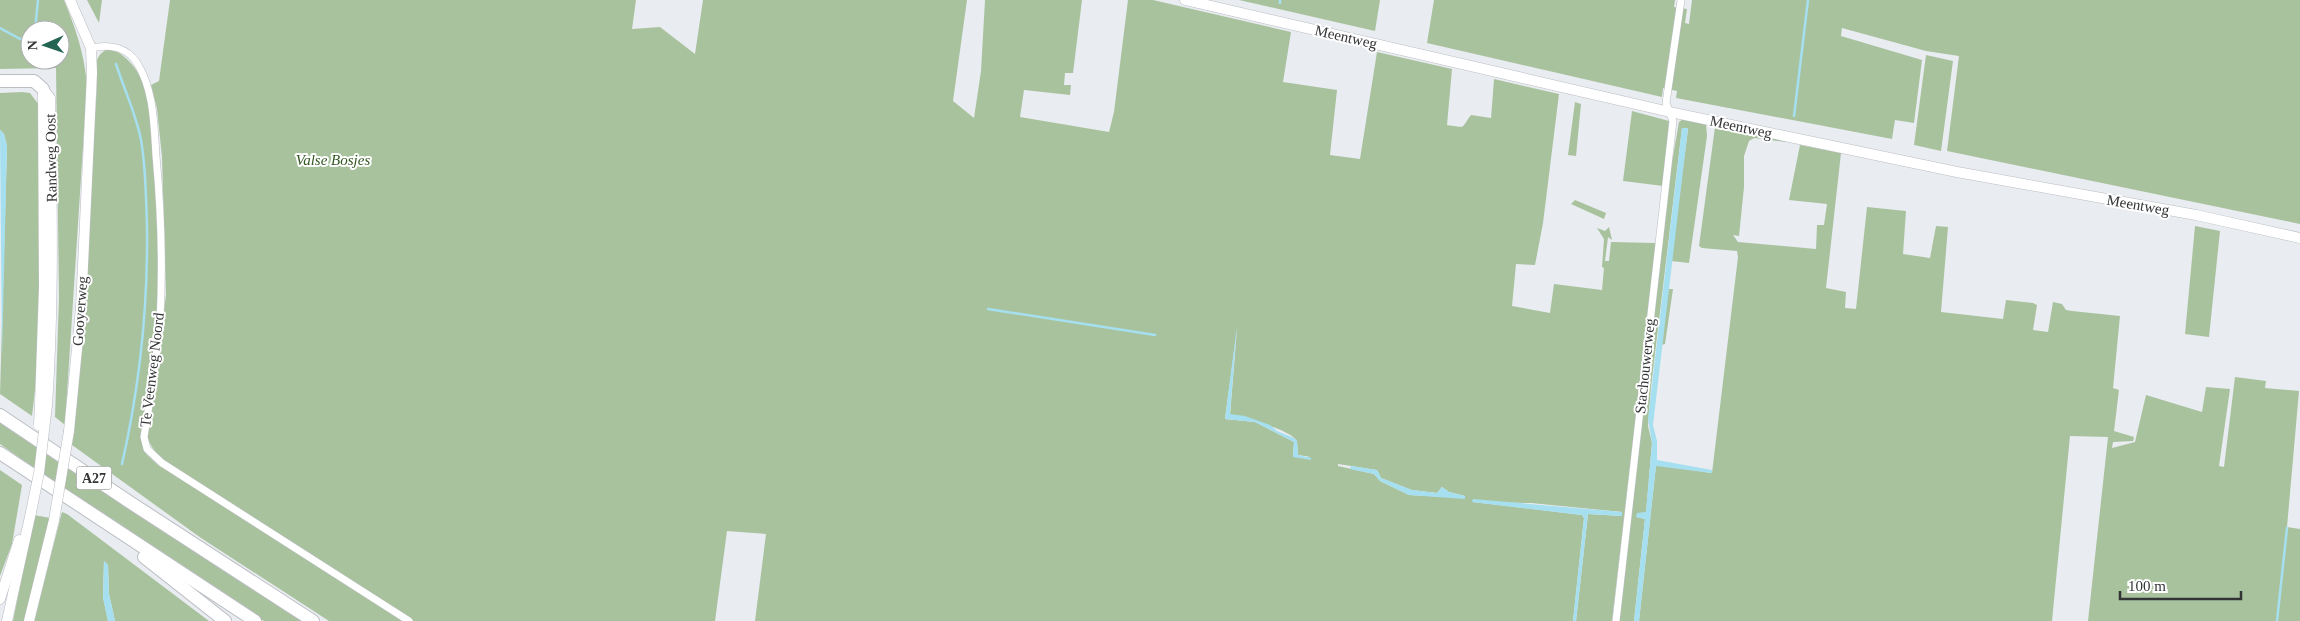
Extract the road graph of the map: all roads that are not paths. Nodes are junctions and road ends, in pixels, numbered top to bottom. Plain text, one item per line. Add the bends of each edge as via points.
1 (70, 0) edge
2 (1185, 0) edge
3 (1681, 0) edge
4 (90, 48) junction
5 (0, 81) edge
6 (43, 88) junction
7 (0, 89) edge
8 (1670, 112) junction
9 (2300, 238) edge
10 (0, 415) edge
11 (0, 453) edge
12 (28, 511) junction
13 (102, 522) junction
14 (0, 598) edge
15 (7, 621) edge
16 (29, 621) edge
17 (225, 621) edge
18 (255, 621) edge
19 (313, 621) edge
20 (409, 621) edge
21 (1616, 621) edge

1 - 4 street, Gooyerweg
2 - 8 street, Meentweg
3 - 8 street, Stachouwerweg via 1666,103
4 - 16 street, Gooyerweg, bridge via 92,73 81,308 69,431 54,520
4 - 20 street, Te Veenweg Noord via 109,45 125,50 136,62 149,90 153,115 161,234 160,320 144,437 147,449 162,463
5 - 6 highway via 34,81
6 - 7 highway
6 - 12 street, Randweg Oost, bridge via 44,404
8 - 9 street, Meentweg
8 - 21 street, Stachouwerweg via 1673,121
10 - 19 highway, A27
11 - 13 highway, A27
12 - 14 street, Randweg Oost
12 - 15 street, Randweg Oost
13 - 17 highway, A27 via 175,584
13 - 18 highway, A27

